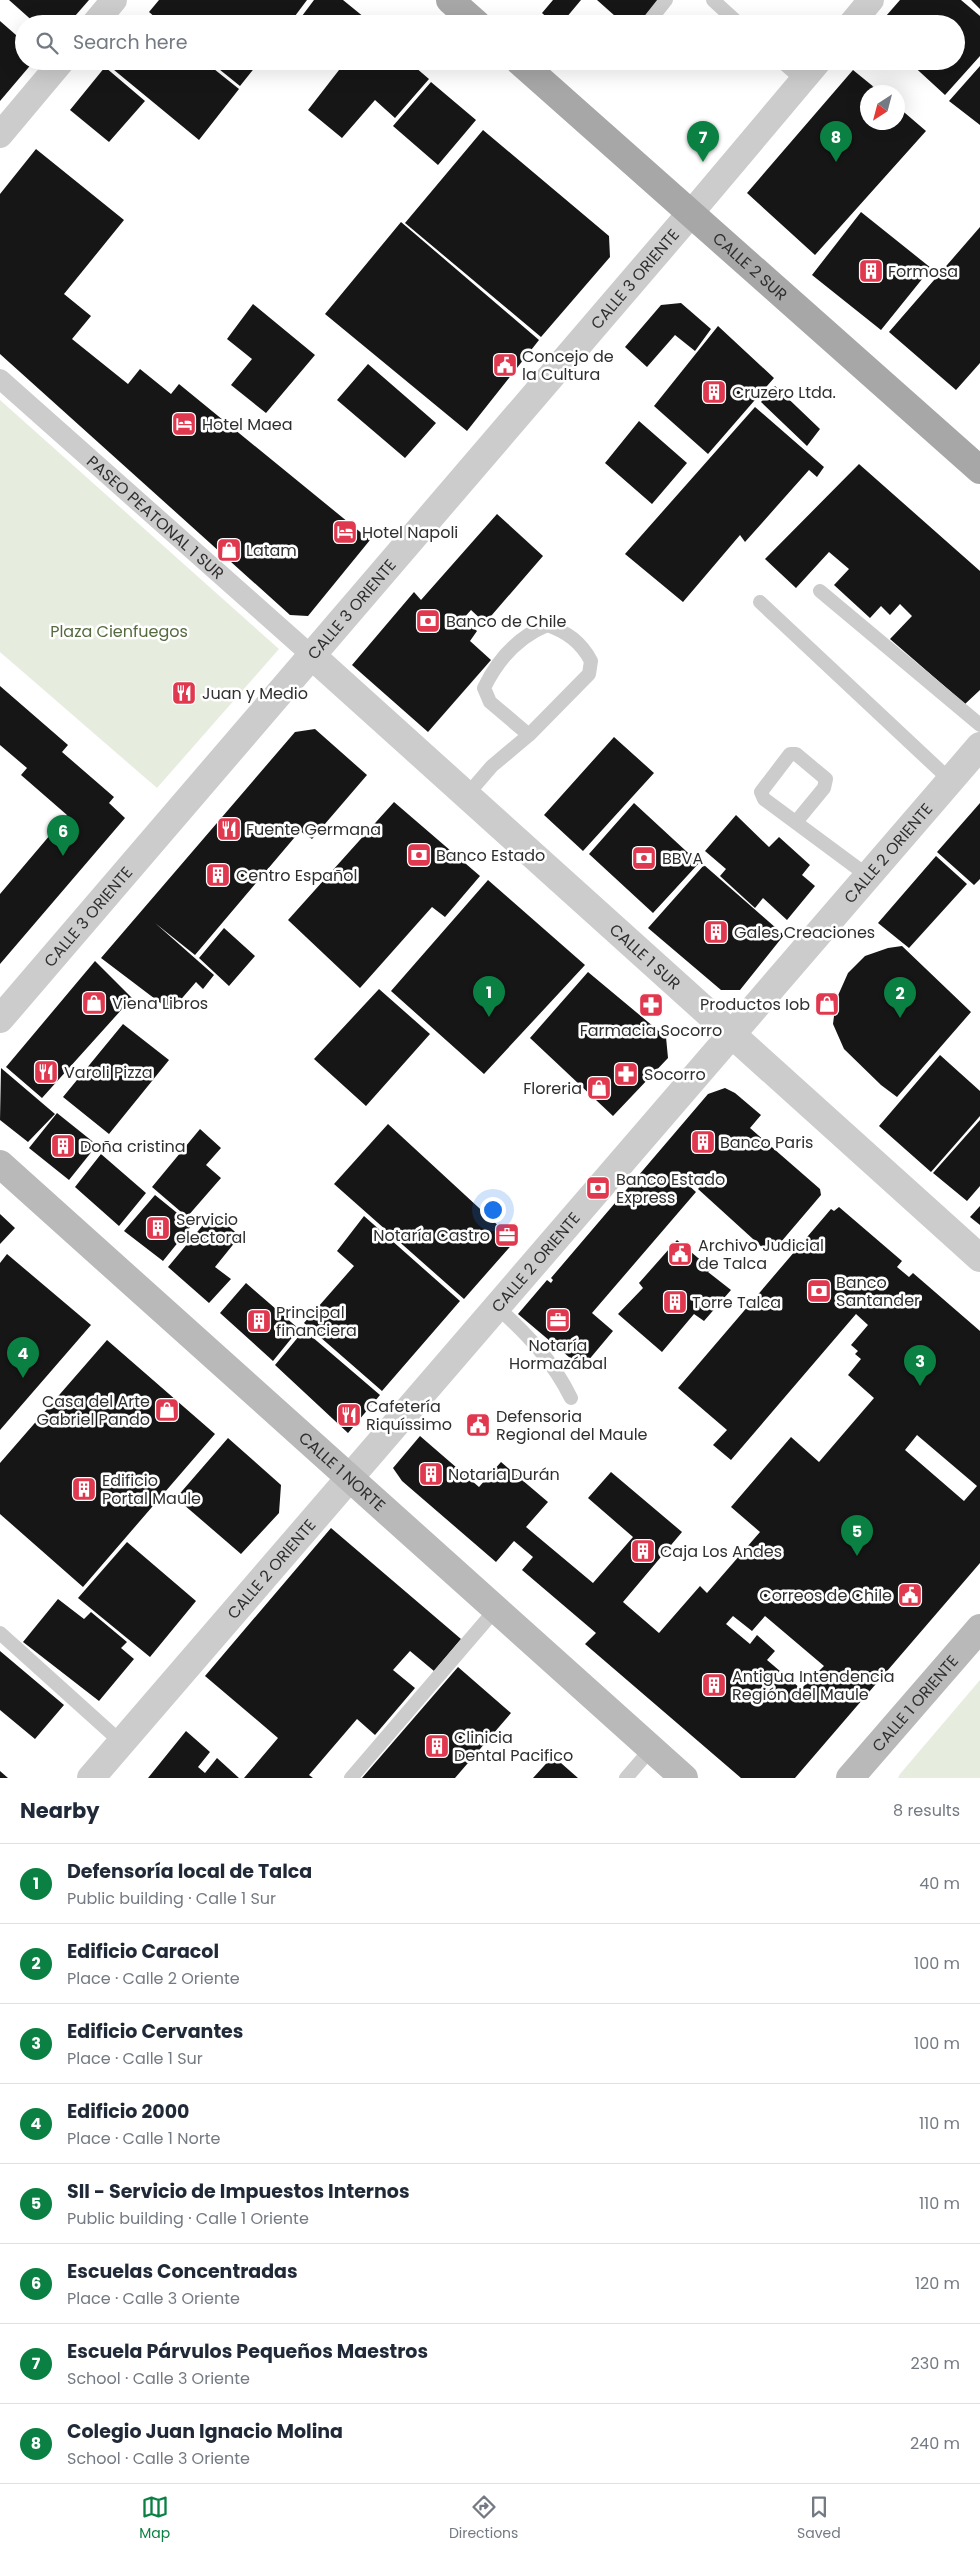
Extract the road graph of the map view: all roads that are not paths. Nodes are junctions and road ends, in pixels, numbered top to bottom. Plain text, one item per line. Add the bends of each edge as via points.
1 (114, 0) edge
2 (450, 0) edge
3 (666, 0) edge
4 (713, 0) edge
5 (871, 0) edge
6 (102, 15) edge
7 (467, 15) edge
8 (654, 15) edge
9 (729, 15) edge
10 (858, 15) edge
11 (54, 70) edge
12 (529, 70) edge
13 (811, 71) edge
14 (0, 134) edge
15 (691, 213) junction
16 (0, 379) edge
17 (980, 470) edge
18 (820, 591) dead end
19 (760, 602) dead end
20 (311, 655) junction
21 (980, 726) edge
22 (529, 735) junction
23 (980, 746) edge
24 (950, 780) junction
25 (467, 795) junction
26 (796, 822) junction
27 (868, 876) junction
28 (0, 1019) edge
29 (732, 1035) junction
30 (0, 1164) edge
31 (980, 1258) edge
32 (496, 1306) junction
33 (571, 1398) dead end
34 (348, 1479) junction
35 (496, 1609) junction
36 (980, 1628) edge
37 (0, 1634) edge
38 (122, 1742) junction
39 (651, 1749) junction
40 (859, 1772) edge
41 (91, 1778) edge
42 (351, 1778) edge
43 (626, 1778) edge
44 (684, 1778) edge

1 - 6 street
2 - 7 main road
3 - 8 lane
4 - 9 lane
5 - 10 street
11 - 14 street
12 - 15 main road, CALLE 2 SUR
13 - 15 street, CALLE 3 ORIENTE
15 - 17 main road, CALLE 2 SUR
15 - 20 street, CALLE 3 ORIENTE
16 - 20 street, PASEO PEATONAL 1 SUR
18 - 21 lane
19 - 24 lane
20 - 25 street, CALLE 1 SUR
20 - 28 street, CALLE 3 ORIENTE
22 - 22 lane via 589,674 592,661 585,649 566,632 547,625 528,633 508,651 492,671 484,688 490,702
22 - 25 lane via 492,766
23 - 24 street, CALLE 2 ORIENTE
24 - 27 street, CALLE 2 ORIENTE
25 - 29 street, CALLE 1 SUR
26 - 26 lane via 764,799 761,792 790,754 796,754 826,780 824,788
26 - 27 lane
27 - 29 street, CALLE 2 ORIENTE
29 - 31 street, CALLE 1 SUR
29 - 32 street, CALLE 2 ORIENTE
30 - 34 main road, CALLE 1 NORTE
32 - 33 lane via 531,1338 551,1362
32 - 34 street, CALLE 2 ORIENTE
34 - 35 main road, CALLE 1 NORTE
34 - 38 street, CALLE 2 ORIENTE
35 - 39 main road, CALLE 1 NORTE
35 - 42 lane
36 - 40 main road, CALLE 1 ORIENTE
37 - 38 lane
38 - 41 street, CALLE 2 ORIENTE
39 - 43 lane
39 - 44 main road, CALLE 1 NORTE

